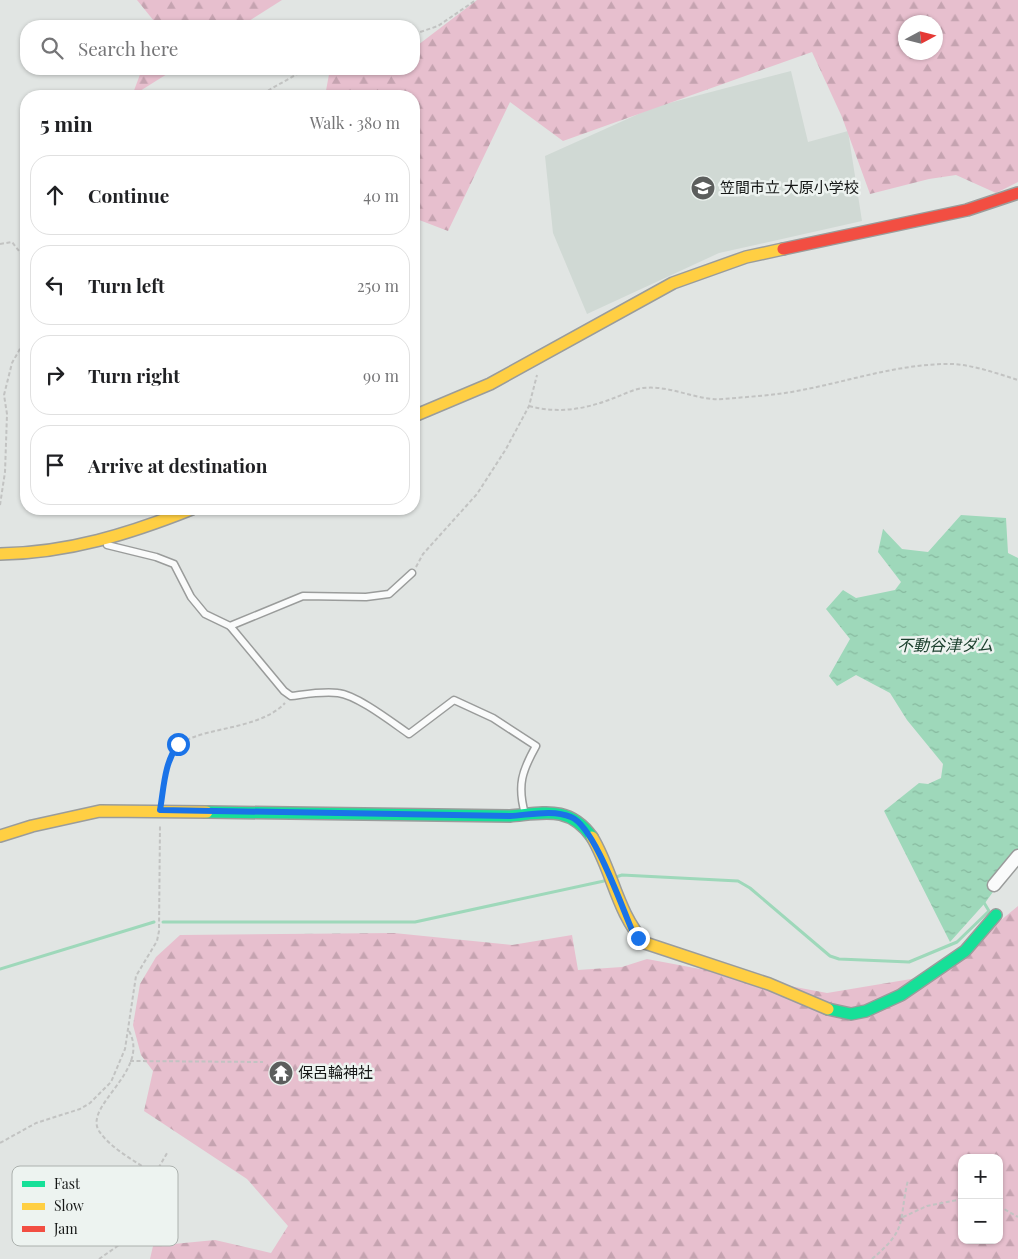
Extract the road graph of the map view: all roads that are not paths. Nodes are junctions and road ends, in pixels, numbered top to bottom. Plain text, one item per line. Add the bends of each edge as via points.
1 (1018, 193) edge
2 (420, 413) edge
3 (176, 515) edge
4 (99, 543) junction
5 (0, 554) edge
6 (412, 573) road end
7 (230, 626) junction
8 (525, 815) junction
9 (0, 836) edge
10 (1018, 856) edge
11 (994, 885) dead end
12 (996, 915) dead end

1 - 2 street via 966,210 746,257 673,283 490,384
3 - 4 street
4 - 5 street via 31,555
4 - 7 lane via 156,556 174,564 191,597 205,614
6 - 7 lane via 389,594 303,596
7 - 8 lane via 291,696 341,693 409,734 454,700 493,718 536,746 524,768 521,782
8 - 9 street via 100,811
8 - 12 street via 556,814 570,816 580,822 596,845 632,930 645,943 760,981 840,1013 866,1011 901,995 965,951
10 - 11 street

